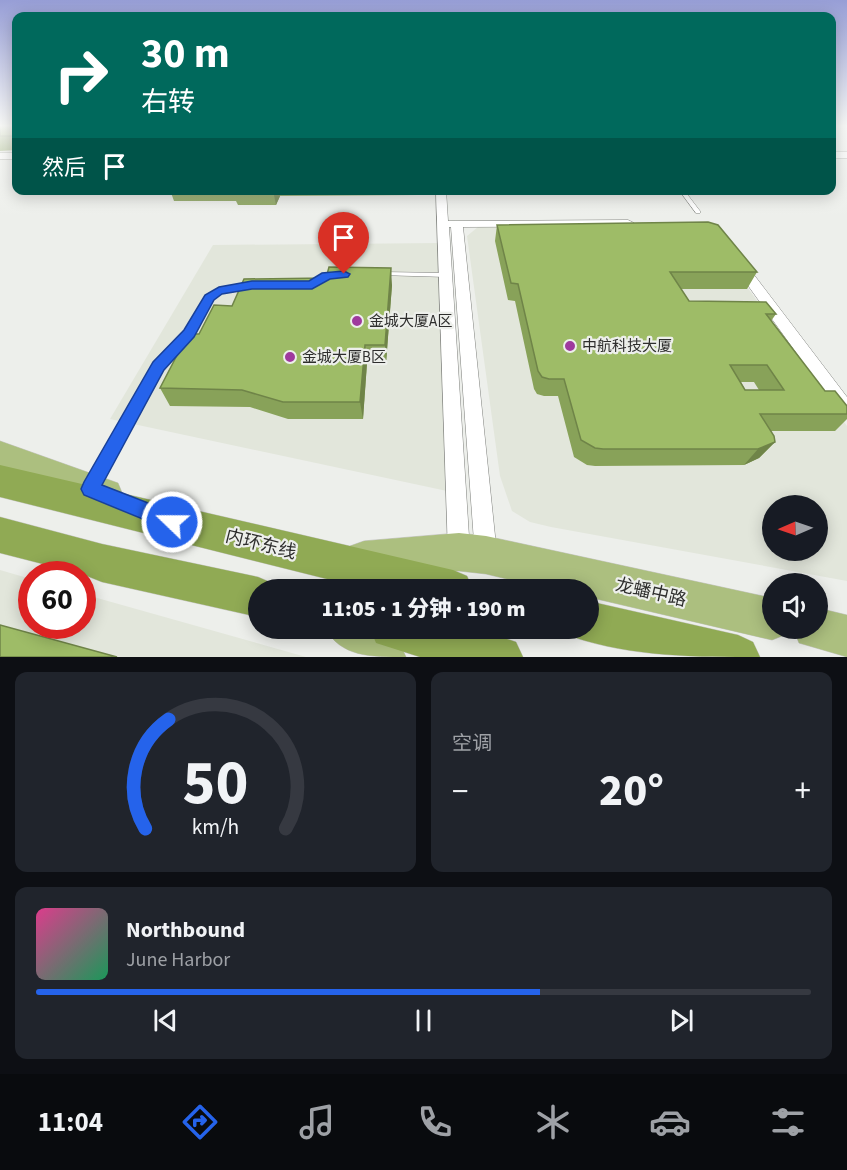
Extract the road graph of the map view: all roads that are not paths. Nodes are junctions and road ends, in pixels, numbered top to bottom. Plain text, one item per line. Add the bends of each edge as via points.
1 (442, 195) edge
2 (684, 195) edge
3 (696, 219) dead end
4 (643, 223) edge
5 (451, 224) junction
6 (735, 259) edge
7 (367, 274) edge
8 (447, 275) junction
9 (264, 285) edge
10 (847, 410) edge
11 (0, 456) edge
12 (0, 481) edge
13 (90, 489) junction
14 (172, 522) junction
15 (0, 535) edge
16 (0, 551) edge
17 (473, 553) junction
18 (102, 563) junction
19 (339, 563) junction
20 (407, 579) edge
21 (248, 595) edge
22 (762, 617) edge
23 (599, 625) edge
24 (828, 632) edge
25 (847, 636) edge
26 (360, 639) edge
27 (433, 639) edge
28 (384, 657) edge
29 (501, 657) edge
30 (738, 657) edge

1 - 5 street
2 - 3 lane
4 - 5 street
5 - 8 street
5 - 17 street
6 - 10 street
7 - 8 lane
8 - 17 street
9 - 13 lane via 225,289 209,298 189,333 159,366
11 - 13 main road
12 - 14 highway, 内环东线
13 - 14 main road
14 - 19 highway, 内环东线
15 - 18 highway
16 - 18 main road
17 - 19 main road, 龙蟠中路
17 - 22 main road, 龙蟠中路
18 - 21 highway
19 - 20 highway, 内环东线
23 - 30 highway
24 - 25 main road
26 - 28 main road
27 - 29 highway

